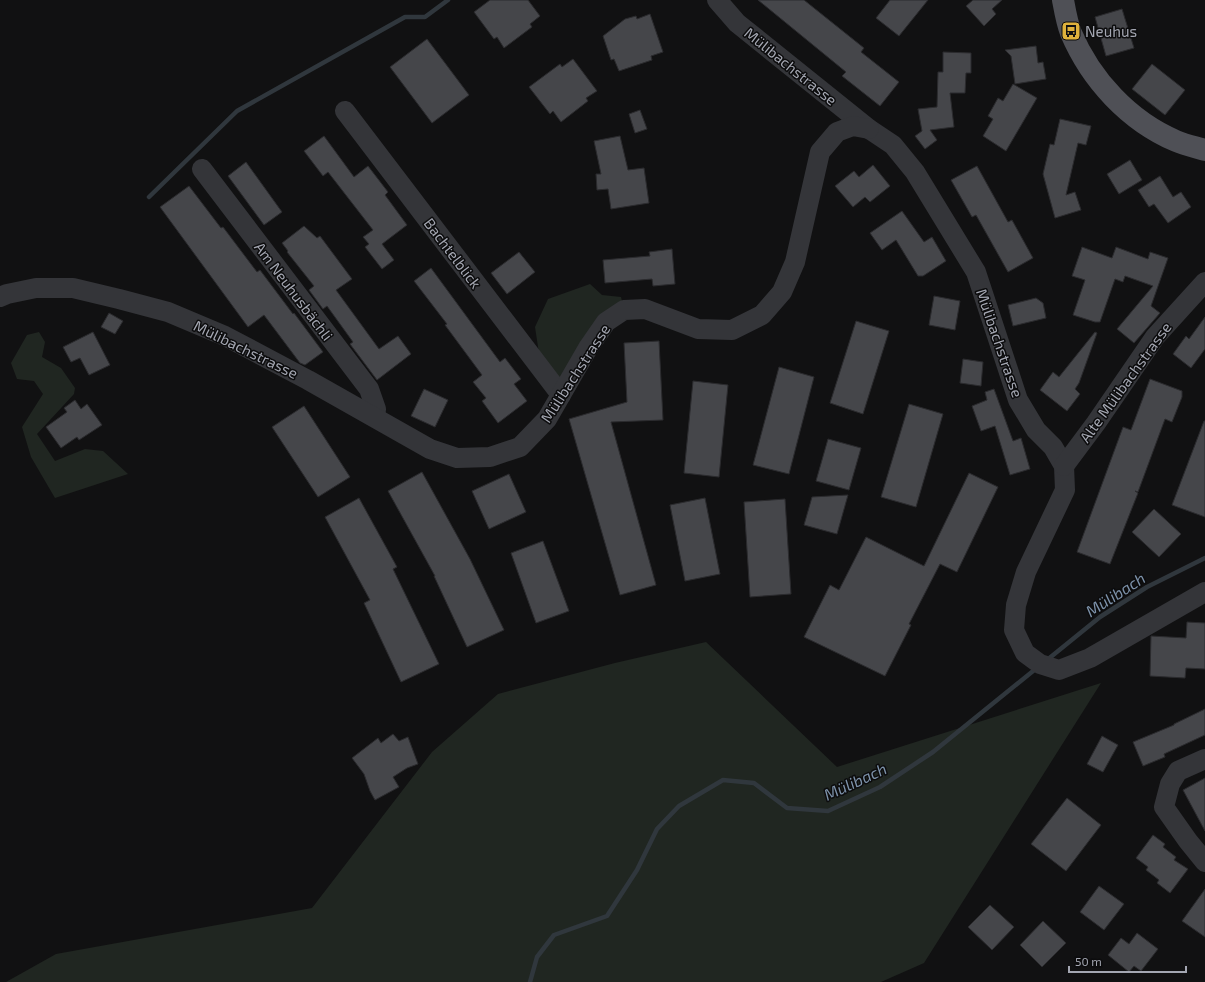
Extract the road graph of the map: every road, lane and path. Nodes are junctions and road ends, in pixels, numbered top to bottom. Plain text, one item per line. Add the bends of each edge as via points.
1 (717, 0) edge
2 (1063, 0) edge
3 (345, 111) dead end
4 (869, 129) junction
5 (1205, 150) edge
6 (202, 169) dead end
7 (1205, 282) edge
8 (0, 297) edge
9 (561, 395) junction
10 (375, 417) junction
11 (1064, 466) junction
12 (1205, 592) edge
13 (1205, 759) edge
14 (1205, 862) edge

1 - 4 street, Mülibachstrasse via 737,23
2 - 5 main road via 1078,47 1100,82 1126,110 1177,142
3 - 9 street, Bachtelblick
4 - 9 street, Mülibachstrasse via 853,126 837,132 820,152 795,262 782,292 762,316 732,330 698,329 645,309 624,310 606,322
4 - 11 street, Mülibachstrasse via 893,145 915,172 976,272 1018,400 1036,430 1053,447
6 - 10 street, Am Neuhusbächli via 369,389 376,408
7 - 11 street, Alte Mülibachstrasse via 1155,337
8 - 10 street, Mülibachstrasse via 36,288 73,288 168,312 225,336
9 - 10 street, Mülibachstrasse via 547,419 520,447 490,457 457,458 430,449
11 - 12 street, Mülibachstrasse via 1065,490 1026,572 1016,605 1014,630 1025,653 1040,664 1060,670 1090,658
13 - 14 street via 1178,771 1170,784 1164,807

